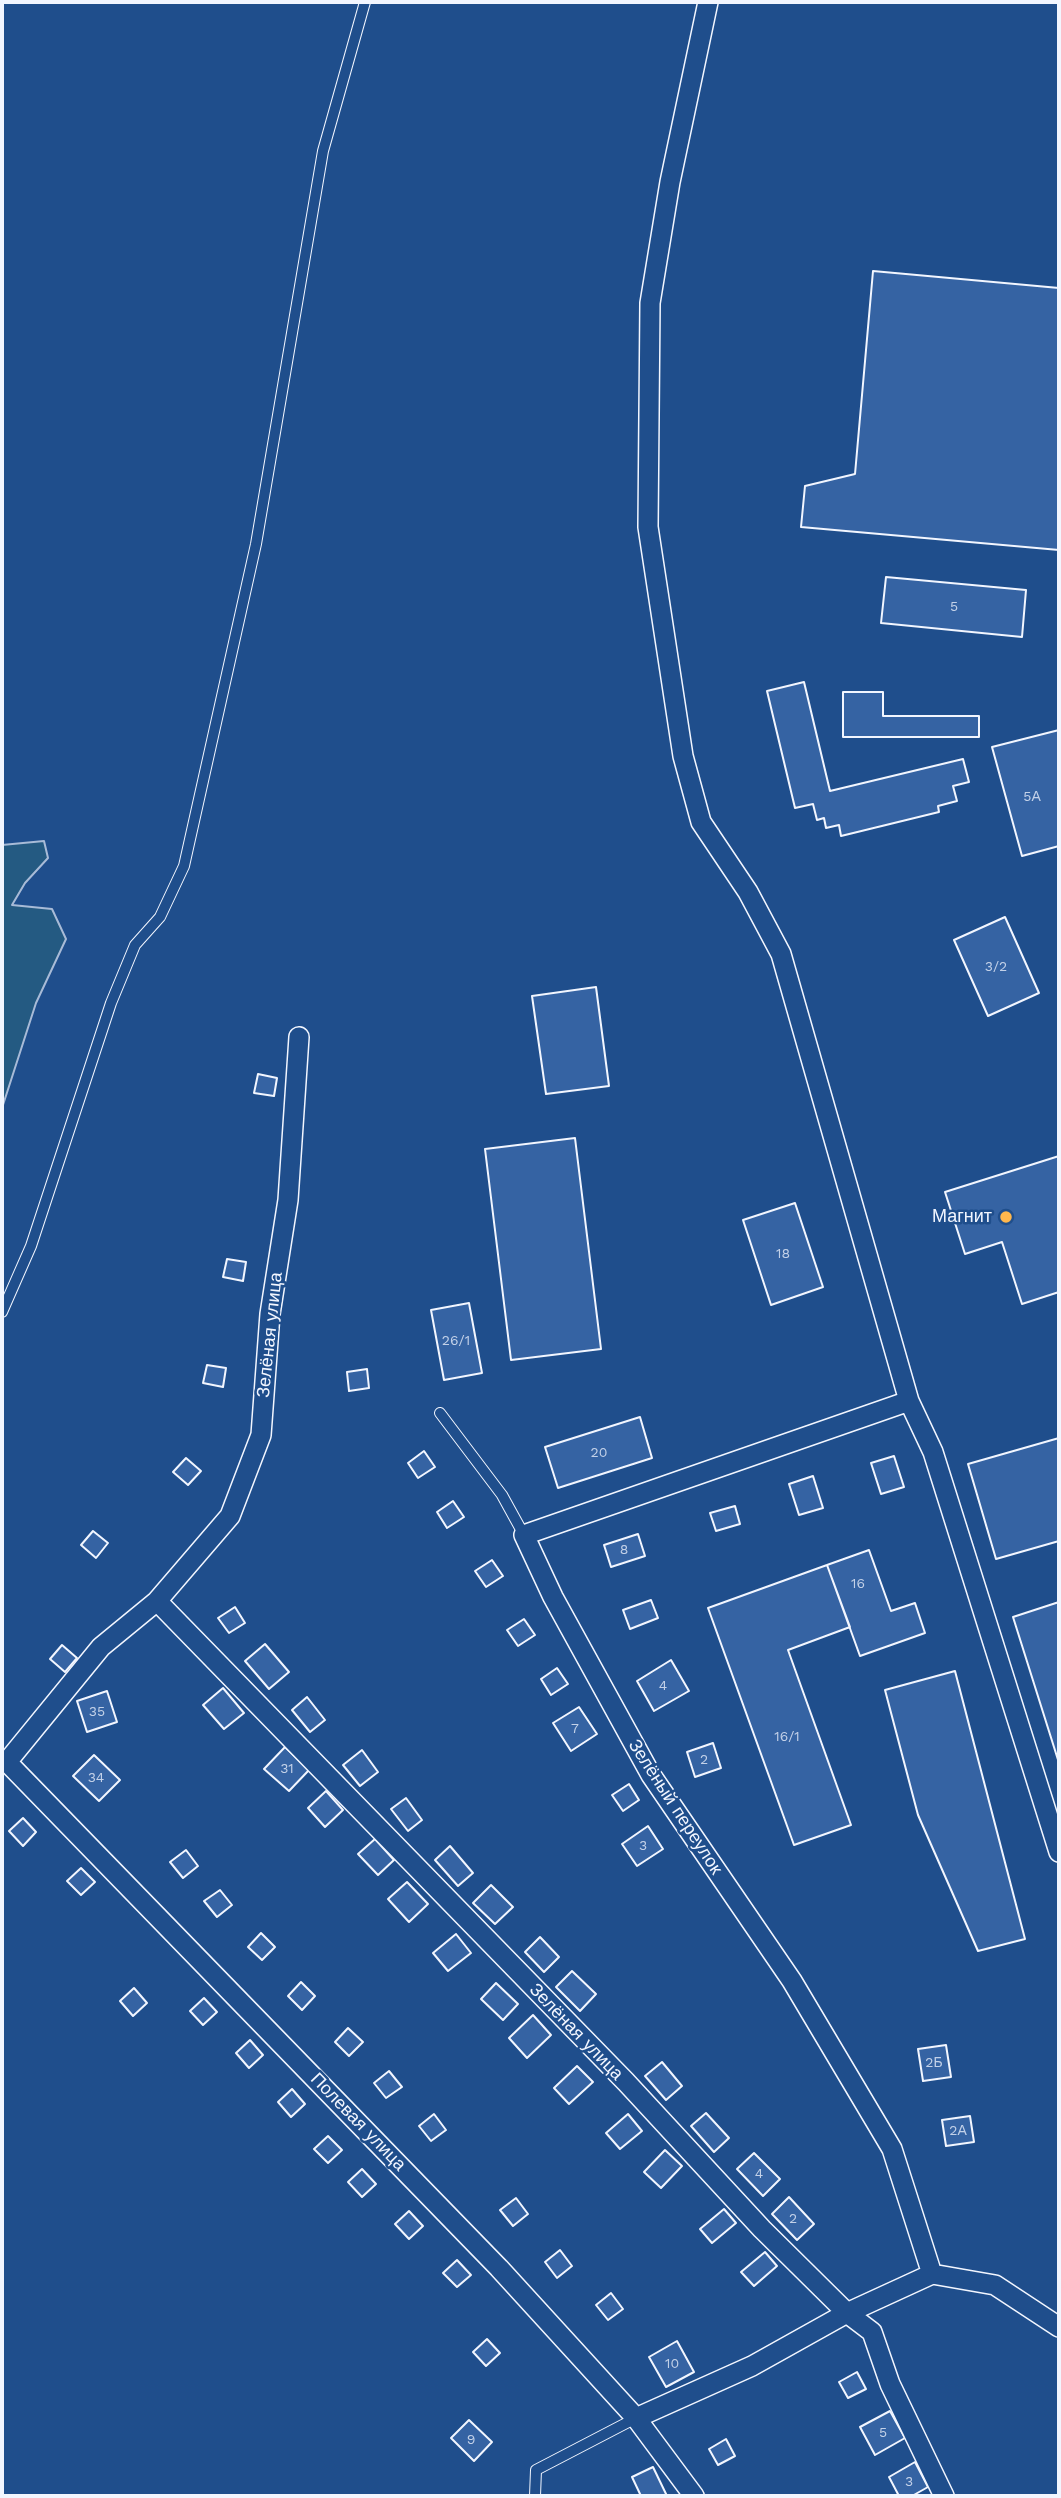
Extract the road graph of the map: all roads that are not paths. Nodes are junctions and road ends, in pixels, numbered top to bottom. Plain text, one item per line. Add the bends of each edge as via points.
1 (365, 2) edge
2 (708, 2) edge
3 (299, 1037) dead end
4 (2, 1312) edge
5 (909, 1401) junction
6 (440, 1413) dead end
7 (524, 1535) junction
8 (157, 1601) junction
9 (4, 1763) edge
10 (1059, 1852) edge
11 (932, 2274) junction
12 (847, 2313) junction
13 (1059, 2327) edge
14 (636, 2418) junction
15 (535, 2496) edge
16 (694, 2496) edge
17 (944, 2496) edge

1 - 4 lane via 323,151 256,544 184,866 160,917 135,945 111,1003 31,1246
2 - 5 street via 650,303 648,527 664,640 683,756 701,822 748,892 781,954
3 - 8 street, Зелёная улица via 288,1200 270,1314 261,1435 230,1516
5 - 7 street
5 - 10 street via 933,1452
6 - 7 lane via 502,1495
7 - 11 street, Зелёный переулок via 651,1775 792,1982 892,2149
8 - 9 street, Зелёная улица via 102,1647
8 - 12 street, Зелёная улица
9 - 14 street, Полевая улица via 499,2268
11 - 12 street
11 - 13 street via 995,2285
12 - 14 street via 752,2366
12 - 17 street, Зелёная улица via 872,2332 890,2384
14 - 15 lane via 536,2470
14 - 16 street, Полевая улица

